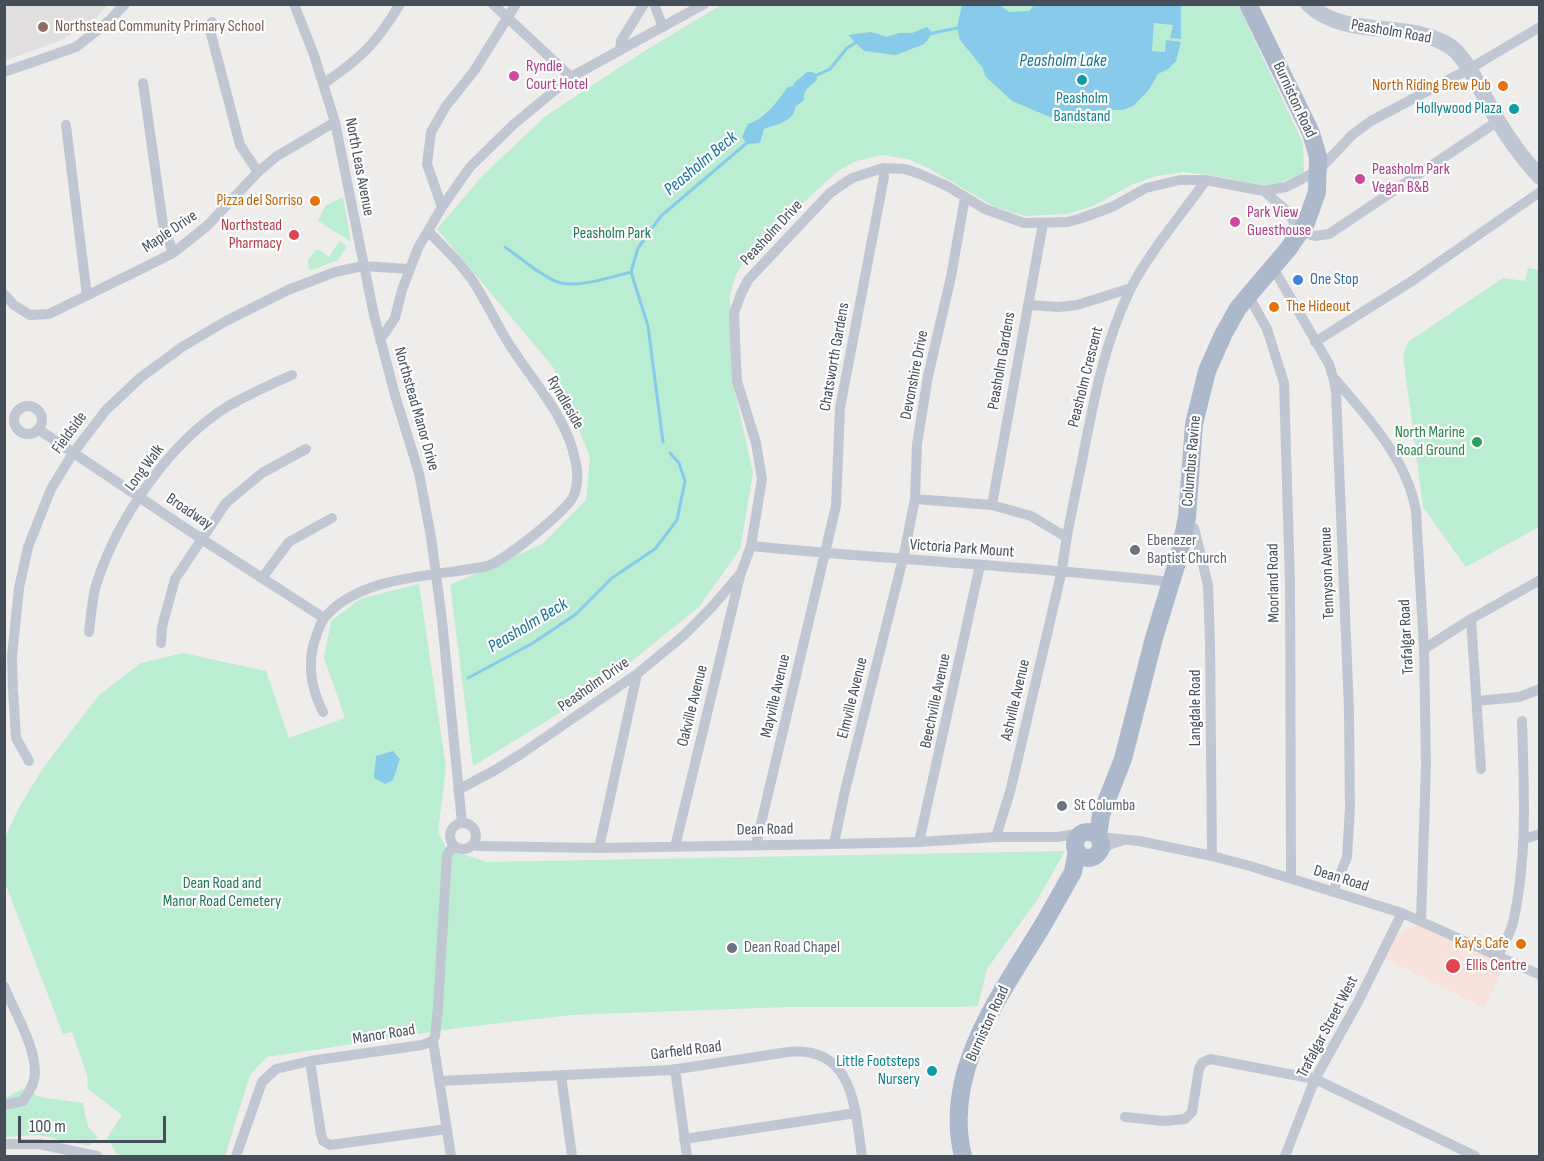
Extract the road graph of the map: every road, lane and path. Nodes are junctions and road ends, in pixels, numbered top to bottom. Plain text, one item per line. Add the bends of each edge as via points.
1 (125, 4) edge
2 (294, 4) edge
3 (400, 4) edge
4 (493, 4) edge
5 (516, 4) edge
6 (644, 4) edge
7 (654, 4) edge
8 (704, 4) edge
9 (1248, 4) edge
10 (1308, 4) edge
11 (508, 17) junction
12 (212, 22) dead end
13 (663, 27) junction
14 (1539, 27) edge
15 (620, 50) junction
16 (1469, 69) junction
17 (4, 72) edge
18 (571, 77) junction
19 (143, 82) dead end
20 (323, 84) junction
21 (1498, 121) junction
22 (335, 122) junction
23 (66, 125) dead end
24 (884, 168) junction
25 (1319, 170) junction
26 (258, 172) junction
27 (1539, 177) edge
28 (1206, 180) junction
29 (1264, 192) junction
30 (1539, 192) edge
31 (965, 197) junction
32 (442, 207) junction
33 (1042, 223) junction
34 (428, 231) junction
35 (1300, 232) junction
36 (173, 253) junction
37 (363, 266) junction
38 (1272, 266) junction
39 (409, 270) junction
40 (1131, 288) junction
41 (4, 294) edge
42 (1248, 295) junction
43 (87, 296) junction
44 (1028, 305) junction
45 (380, 340) junction
46 (1315, 342) junction
47 (292, 375) dead end
48 (1333, 377) junction
49 (38, 429) dead end
50 (306, 448) dead end
51 (73, 453) junction
52 (140, 497) junction
53 (915, 499) junction
54 (992, 505) junction
55 (332, 518) dead end
56 (1186, 523) junction
57 (1066, 537) junction
58 (200, 538) junction
59 (751, 546) junction
60 (825, 553) junction
61 (1179, 556) junction
62 (903, 559) junction
63 (1202, 560) junction
64 (980, 566) junction
65 (1062, 570) junction
66 (436, 572) junction
67 (741, 573) junction
68 (262, 579) junction
69 (1171, 582) junction
70 (1537, 584) edge
71 (324, 618) junction
72 (1471, 619) junction
73 (89, 632) dead end
74 (161, 643) dead end
75 (1424, 649) junction
76 (637, 674) junction
77 (1539, 689) edge
78 (1477, 701) junction
79 (323, 712) dead end
80 (1519, 727) dead end
81 (28, 762) dead end
82 (1481, 769) dead end
83 (458, 790) junction
84 (462, 823) junction
85 (1539, 834) edge
86 (996, 837) junction
87 (1524, 839) junction
88 (919, 842) junction
89 (1089, 843) junction
90 (473, 844) junction
91 (834, 844) junction
92 (756, 845) junction
93 (453, 846) junction
94 (675, 847) junction
95 (599, 848) junction
96 (1212, 856) junction
97 (1291, 878) junction
98 (1333, 892) junction
99 (1402, 913) junction
100 (1421, 921) junction
101 (1038, 934) junction
102 (1498, 956) junction
103 (1539, 975) edge
104 (4, 986) edge
105 (7, 1002) edge
106 (433, 1041) junction
107 (310, 1061) junction
108 (675, 1069) junction
109 (561, 1075) junction
110 (1316, 1079) junction
111 (440, 1081) junction
112 (4, 1105) edge
113 (856, 1113) junction
114 (1125, 1117) dead end
115 (447, 1129) junction
116 (684, 1139) junction
117 (4, 1144) edge
118 (97, 1156) edge
119 (236, 1156) edge
120 (451, 1156) edge
121 (572, 1156) edge
122 (687, 1156) edge
123 (862, 1156) edge
124 (963, 1156) edge
125 (973, 1156) edge
126 (1286, 1156) edge
127 (1475, 1156) edge

1 - 17 street via 76,46
2 - 20 street, North Leas Avenue
3 - 20 street via 375,43
4 - 11 street
5 - 11 street
6 - 15 street via 621,41
7 - 13 street
8 - 13 street, Northstead Manor Drive
9 - 25 main road, Burniston Road via 1311,134
10 - 16 main road, Peasholm Road via 1318,14 1337,22 1413,33 1442,42 1454,49
11 - 18 street
11 - 32 street via 431,132 427,164
12 - 26 street via 210,30 240,145
13 - 15 street, Northstead Manor Drive
14 - 16 street, Peasholm Drive
15 - 18 street, Northstead Manor Drive
16 - 21 main road, Peasholm Road
16 - 25 street, Peasholm Drive via 1360,128
18 - 32 street, Northstead Manor Drive via 470,167
19 - 36 street via 163,224
20 - 22 street, North Leas Avenue
21 - 27 main road, Peasholm Road
21 - 35 street via 1329,234
22 - 26 street, Maple Drive via 277,156
22 - 37 street, North Leas Avenue
23 - 43 street
24 - 31 street, Peasholm Drive via 920,174
24 - 59 street, Peasholm Drive via 852,178 830,193 757,269 739,298 734,313 737,381 756,443 762,479
24 - 60 street, Chatsworth Gardens via 840,408 836,506
25 - 29 street, Peasholm Drive via 1286,187
25 - 35 main road, Burniston Road via 1314,202
26 - 36 street, Maple Drive via 207,226
28 - 29 street, Peasholm Drive
28 - 33 street, Peasholm Drive via 1156,185 1082,218
28 - 40 street, Peasholm Crescent
29 - 35 street, Peasholm Drive via 1287,211
30 - 46 street via 1412,281
31 - 33 street, Peasholm Drive via 1005,218
31 - 53 street, Devonshire Drive via 916,444
32 - 34 street, Northstead Manor Drive
33 - 44 street, Peasholm Gardens
34 - 39 street, Northstead Manor Drive
34 - 66 street, Ryndleside via 458,261 514,352 540,386 568,436 578,477 566,508 490,566
35 - 38 main road, Columbus Ravine
36 - 43 street, Maple Drive
37 - 39 street, Fieldside
37 - 45 street, North Leas Avenue
37 - 51 street, Fieldside via 288,290 182,347 106,410
38 - 42 main road, Columbus Ravine
38 - 46 street, Tennyson Avenue
39 - 45 street, Northstead Manor Drive via 395,318
40 - 44 street via 1077,305
40 - 57 street, Peasholm Crescent via 1095,391
41 - 43 street, Maple Drive via 30,315 49,314
42 - 56 main road, Columbus Ravine via 1223,335 1201,388
42 - 97 street, Moorland Road via 1268,329 1284,383 1290,583
44 - 54 street, Peasholm Gardens
45 - 66 street, Northstead Manor Drive via 419,473
46 - 48 street, Tennyson Avenue
47 - 52 street, Long Walk via 229,406 192,434
48 - 75 street, Trafalgar Road via 1384,439 1413,495
48 - 98 street, Tennyson Avenue via 1338,410 1350,797 1347,857
49 - 51 street, Broadway
50 - 58 street via 262,473 226,503
51 - 52 street, Broadway
51 - 81 street, Fieldside via 51,489 28,547 19,588 13,689 16,738
52 - 58 street, Broadway
52 - 73 street, Long Walk via 114,541 96,584
53 - 54 street
53 - 62 street, Devonshire Drive
54 - 57 street via 1031,516
55 - 68 street via 289,542
56 - 61 main road, Columbus Ravine
56 - 63 street, Langdale Road via 1194,528
57 - 65 street, Peasholm Crescent
58 - 68 street, Broadway
58 - 74 street via 174,579
59 - 60 street, Victoria Park Mount
59 - 67 street, Peasholm Drive
60 - 62 street, Victoria Park Mount
60 - 92 street, Mayville Avenue
61 - 63 street
61 - 69 main road, Columbus Ravine
62 - 64 street, Victoria Park Mount
62 - 91 street, Elmville Avenue
63 - 96 street, Langdale Road via 1208,586 1210,642
64 - 65 street, Victoria Park Mount
64 - 88 street, Beechville Avenue
65 - 69 street, Victoria Park Mount
65 - 86 street, Ashville Avenue
66 - 71 street, Ryndleside via 361,593
66 - 83 street, Northstead Manor Drive
67 - 76 street, Peasholm Drive via 683,636
67 - 94 street, Oakville Avenue
68 - 71 street, Broadway
69 - 89 main road, Columbus Ravine via 1123,759
70 - 72 street
71 - 79 street via 310,661 311,680
72 - 75 street
72 - 78 street
75 - 100 street, Trafalgar Road via 1426,765
76 - 83 street, Peasholm Drive via 524,752
76 - 95 street
77 - 78 street via 1519,697
78 - 82 street
80 - 87 street
83 - 84 street, Northstead Manor Drive
84 - 90 street via 475,831
84 - 93 street, Manor Road via 450,831
85 - 87 street
86 - 88 street, Dean Road
86 - 89 street, Dean Road via 1057,837
87 - 102 street via 1512,925
88 - 91 street, Dean Road
89 - 96 street, Dean Road via 1125,840
89 - 101 main road, Burniston Road
90 - 93 street via 464,849
90 - 95 street, Dean Road
91 - 92 street, Dean Road
92 - 94 street, Dean Road
93 - 106 street, Manor Road via 447,855
94 - 95 street, Dean Road
96 - 97 street, Dean Road
97 - 98 street, Dean Road
98 - 99 street, Dean Road
99 - 100 street, Dean Road
99 - 110 street, Trafalgar Street West
100 - 102 street, Dean Road
101 - 124 main road, Burniston Road via 998,999 970,1059 959,1098
101 - 125 main road, Burniston Road via 984,1045 971,1084 968,1114
102 - 103 street, Dean Road
104 - 105 street
105 - 112 street via 24,1032 35,1073 23,1101
106 - 107 street, Manor Road
106 - 111 street
107 - 115 street via 321,1134 330,1145
107 - 119 street, Manor Road via 276,1068 262,1082
108 - 109 street, Garfield Road
108 - 113 street, Garfield Road via 788,1052 814,1054 842,1073
108 - 116 street
109 - 111 street, Garfield Road
109 - 121 street
110 - 114 street via 1210,1059 1199,1069 1192,1112 1185,1119
110 - 126 street, Trafalgar Street West
110 - 127 street
111 - 115 street
113 - 116 street
113 - 123 street, Garfield Road
115 - 120 street
116 - 122 street
117 - 118 street via 39,1144

